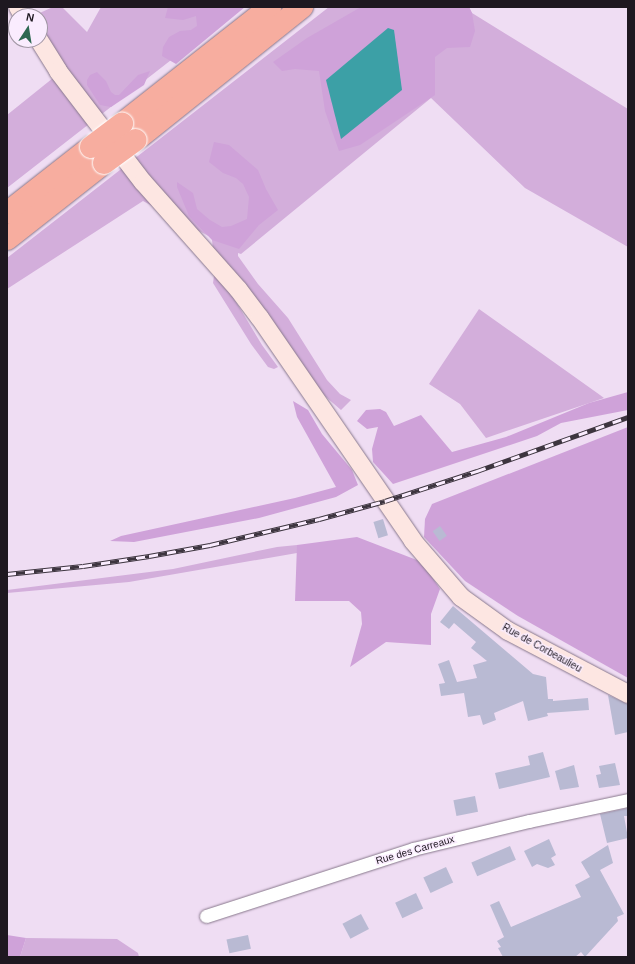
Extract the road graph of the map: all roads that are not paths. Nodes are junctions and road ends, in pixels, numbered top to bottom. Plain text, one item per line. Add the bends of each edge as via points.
1 (270, 7) edge
2 (302, 7) edge
3 (44, 48) edge
4 (98, 155) junction
5 (7, 213) edge
6 (7, 239) edge
7 (628, 694) edge
8 (628, 800) edge
9 (206, 916) dead end

1 - 4 highway, bridge via 122,124
2 - 4 highway, bridge via 136,140
3 - 7 street, Rue de Corbeaulieu via 58,71 144,182 260,318 413,541 461,596 508,631
4 - 5 highway
4 - 6 highway
8 - 9 street, Rue des Carreaux via 413,849

